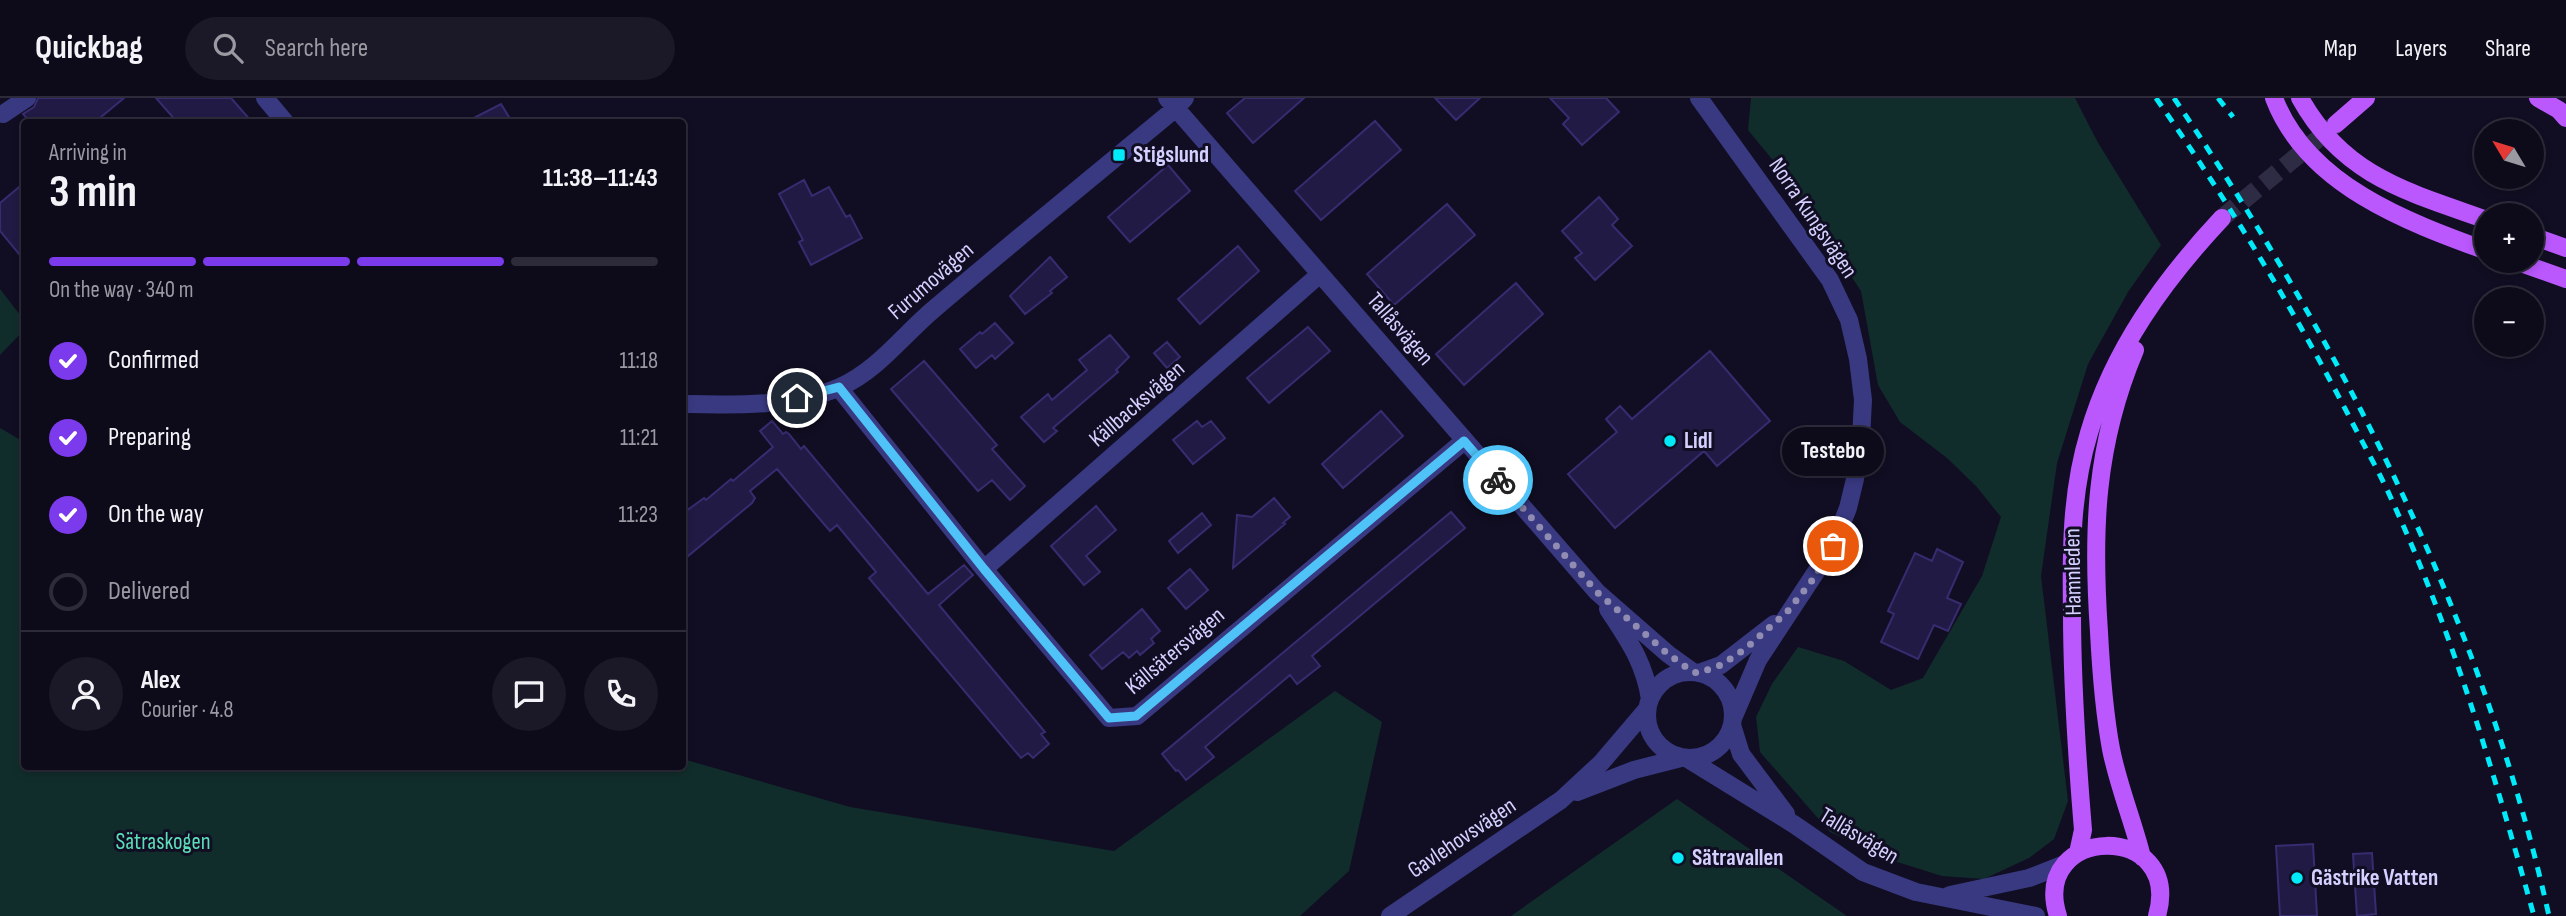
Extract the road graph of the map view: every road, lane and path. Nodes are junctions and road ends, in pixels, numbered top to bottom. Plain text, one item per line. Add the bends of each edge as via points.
1 (27, 98) edge
2 (264, 98) edge
3 (1699, 98) edge
4 (2274, 98) edge
5 (2300, 98) edge
6 (2366, 98) edge
7 (2538, 98) edge
8 (1176, 101) edge
9 (3, 114) dead end
10 (2566, 118) edge
11 (282, 119) edge
12 (2336, 124) tunnel mouth
13 (2474, 214) edge
14 (2222, 218) tunnel mouth
15 (2544, 240) edge
16 (2474, 246) edge
17 (2566, 248) edge
18 (2544, 271) edge
19 (1320, 274) junction
20 (2566, 279) edge
21 (2160, 292) junction
22 (839, 387) junction
23 (686, 404) edge
24 (1464, 441) junction
25 (984, 569) junction
26 (1597, 592) junction
27 (1787, 612) junction
28 (1696, 672) junction
29 (1649, 704) junction
30 (1733, 720) junction
31 (1684, 758) junction
32 (1561, 800) junction
33 (1795, 825) junction
34 (2142, 857) junction
35 (2072, 858) junction
36 (1940, 897) junction
37 (1390, 916) edge
38 (2036, 916) edge
39 (2057, 916) edge
40 (2157, 916) edge

1 - 9 street
2 - 11 street
3 - 27 street, Norra Kungsvägen via 1829,280 1849,320 1858,359 1861,439 1848,508 1833,546
4 - 16 main road via 2309,154 2334,176 2375,203
5 - 13 main road via 2326,138 2349,160 2388,182
6 - 12 main road
7 - 10 main road
8 - 19 street, Tallåsvägen
8 - 22 street, Furumovägen via 866,372
14 - 21 main road, Hamnleden
15 - 17 main road
18 - 20 main road
19 - 24 street, Tallåsvägen
19 - 25 street, Källbacksvägen
21 - 34 main road, Hamnleden via 2119,392 2099,480 2095,527 2100,651 2112,750
21 - 35 main road, Hamnleden via 2106,386 2079,474 2071,582 2082,830
22 - 23 street, Furumovägen via 743,406
22 - 25 street, Källsätersvägen
24 - 25 street, Källsätersvägen via 1136,716 1109,718
24 - 26 street, Tallåsvägen
26 - 28 street, Tallåsvägen via 1668,654
26 - 29 street, Tallåsvägen via 1637,654 1646,675
27 - 28 street, Norra Kungsvägen via 1729,660
27 - 30 street, Norra Kungsvägen via 1758,660
28 - 29 street via 1667,679
28 - 30 street, Tallåsvägen via 1724,688
29 - 31 street, Tallåsvägen via 1647,722 1658,745
29 - 32 street, Gavlehovsvägen via 1601,763
30 - 31 street via 1721,746 1700,758
30 - 33 street, Tallåsvägen via 1741,754
31 - 32 street, Gavlehovsvägen via 1605,780
31 - 33 street, Tallåsvägen
32 - 37 street, Gavlehovsvägen
33 - 36 street, Tallåsvägen via 1863,872
34 - 35 main road via 2111,844 2094,846
34 - 40 main road, Hamnleden via 2159,885
35 - 36 street, Tallåsvägen via 2029,878
35 - 39 main road, Hamnleden via 2057,880
36 - 38 street, Tallåsvägen

